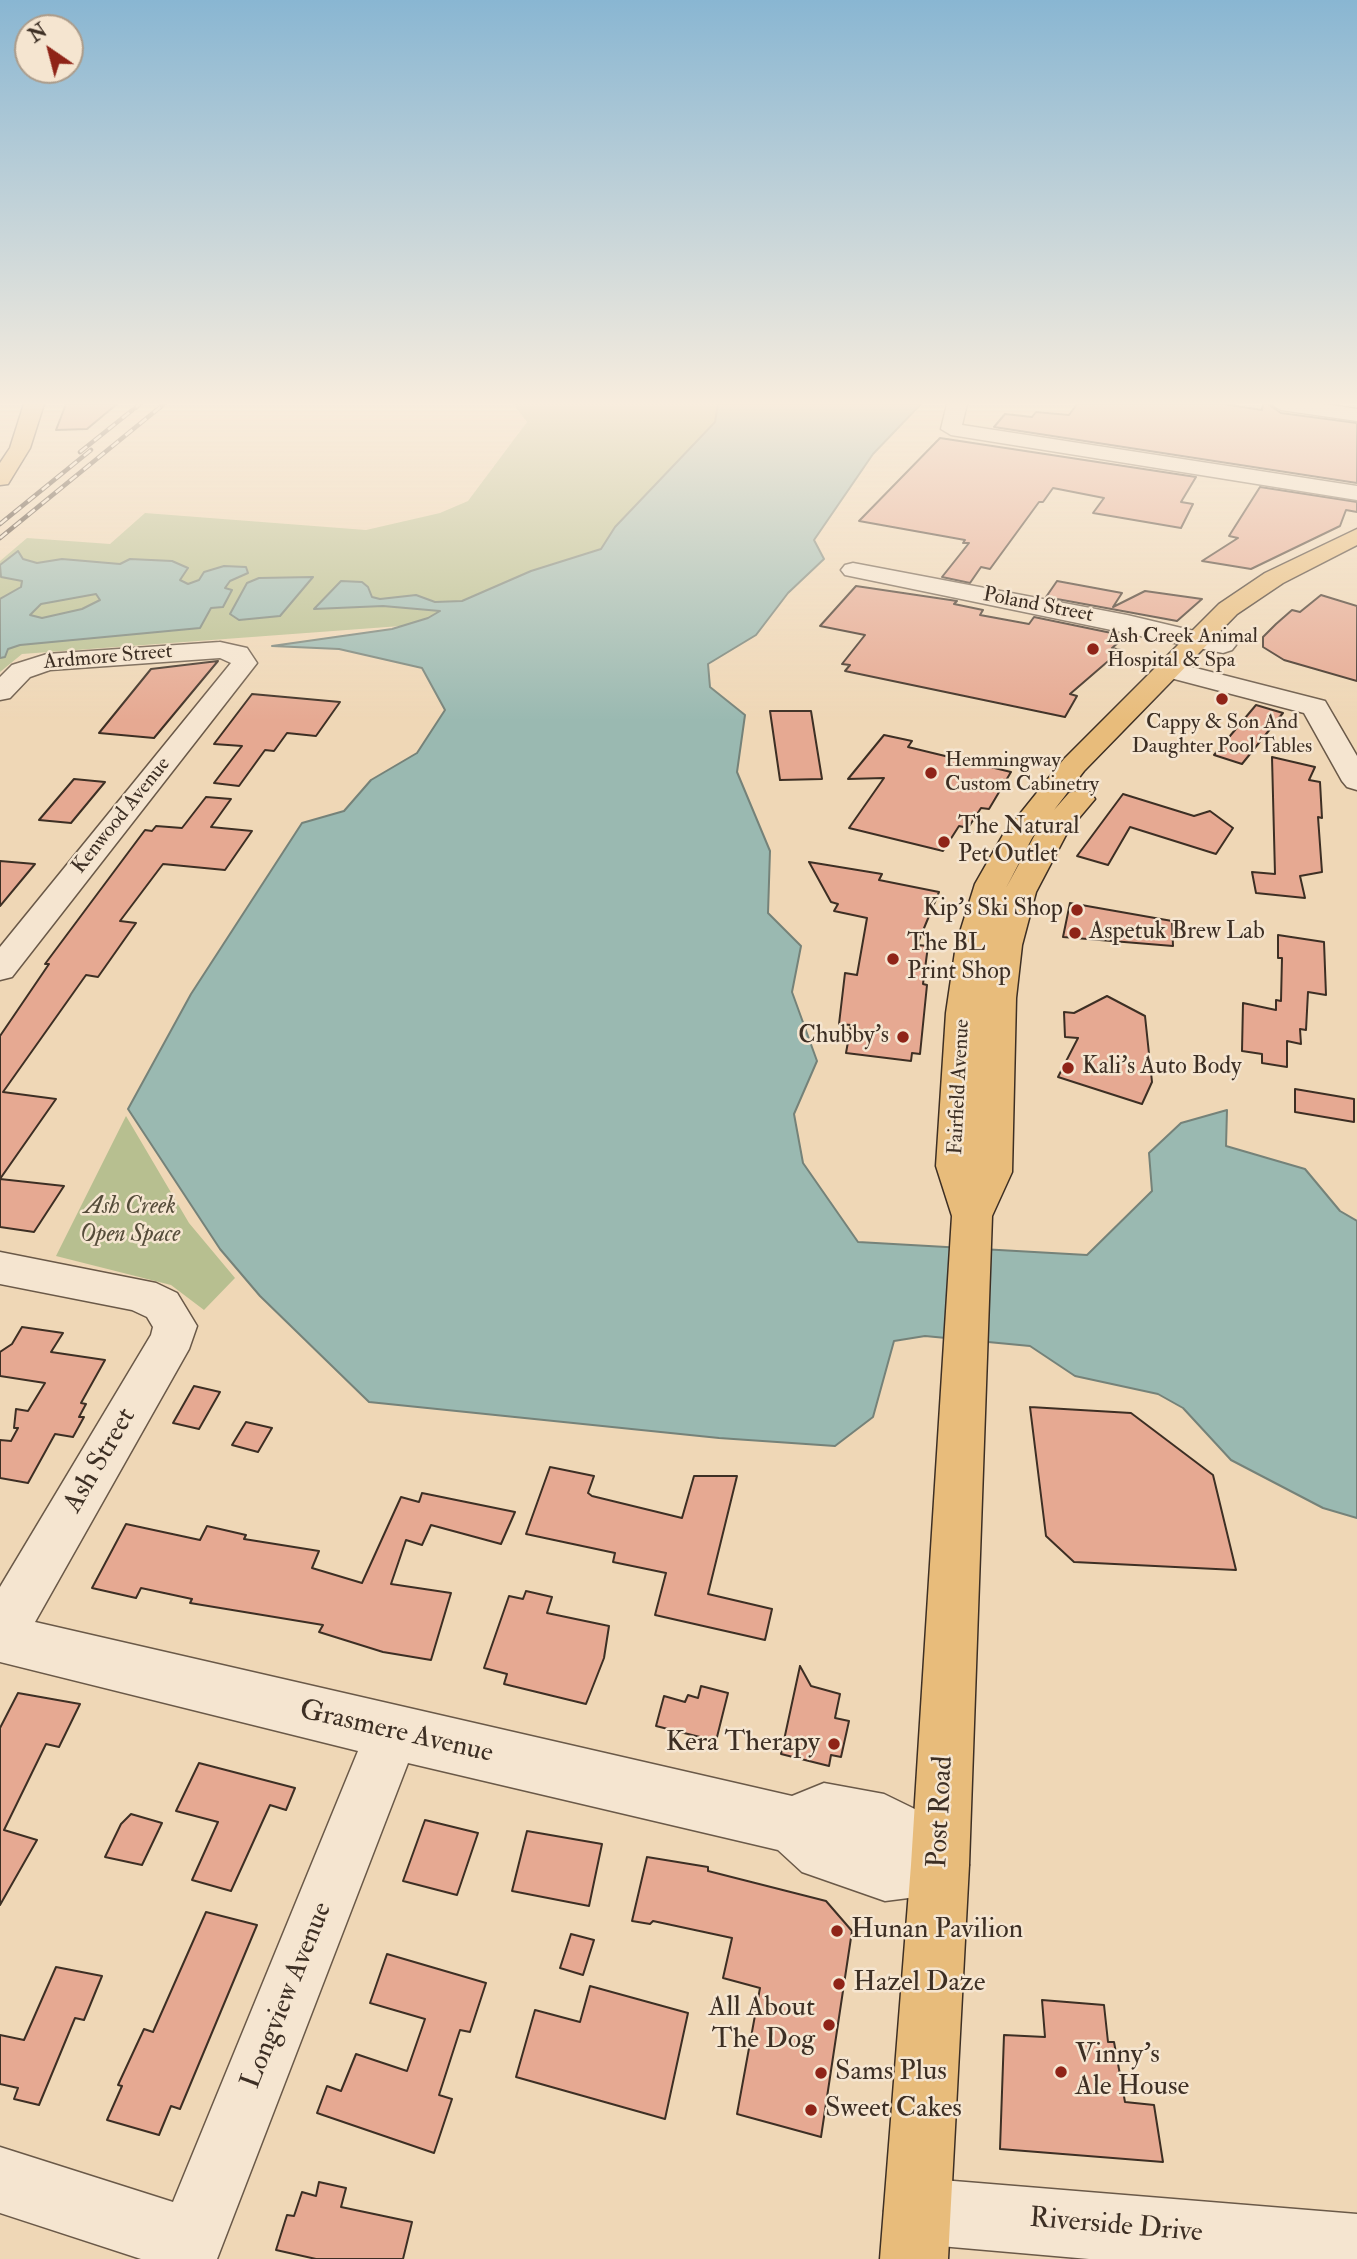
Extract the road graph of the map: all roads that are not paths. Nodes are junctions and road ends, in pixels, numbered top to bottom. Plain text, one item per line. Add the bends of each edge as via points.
1 (1357, 536) edge
2 (1357, 554) edge
3 (853, 570) dead end
4 (1284, 582) junction
5 (1210, 642) junction
6 (244, 663) joint
7 (1182, 672) junction
8 (0, 692) edge
9 (1357, 781) edge
10 (0, 969) edge
11 (0, 1268) edge
12 (965, 1364) joint
13 (0, 1636) edge
14 (393, 1733) junction
15 (940, 1865) junction
16 (0, 2180) edge
17 (915, 2235) edge
18 (1357, 2248) edge
19 (186, 2250) edge

1 - 4 main road, Fairfield Avenue
2 - 4 main road, Fairfield Avenue
3 - 5 street, Poland Street
4 - 5 main road, Fairfield Avenue via 1247,619
5 - 7 main road, Fairfield Avenue
6 - 8 street, Ardmore Street via 231,651 185,650 30,665
6 - 10 street, Kenwood Avenue
7 - 9 street via 1315,707
7 - 12 main road, Fairfield Avenue via 1098,758 1054,828 1005,888 992,1172 971,1225
11 - 13 street, Ash Street via 141,1295 162,1305 175,1326 173,1338
12 - 15 main road, Post Road
13 - 14 street, Grasmere Avenue
14 - 15 street, Grasmere Avenue via 793,1825 822,1852 885,1872
14 - 19 street, Longview Avenue
15 - 17 main road, Post Road
16 - 19 street
17 - 18 street, Riverside Drive

